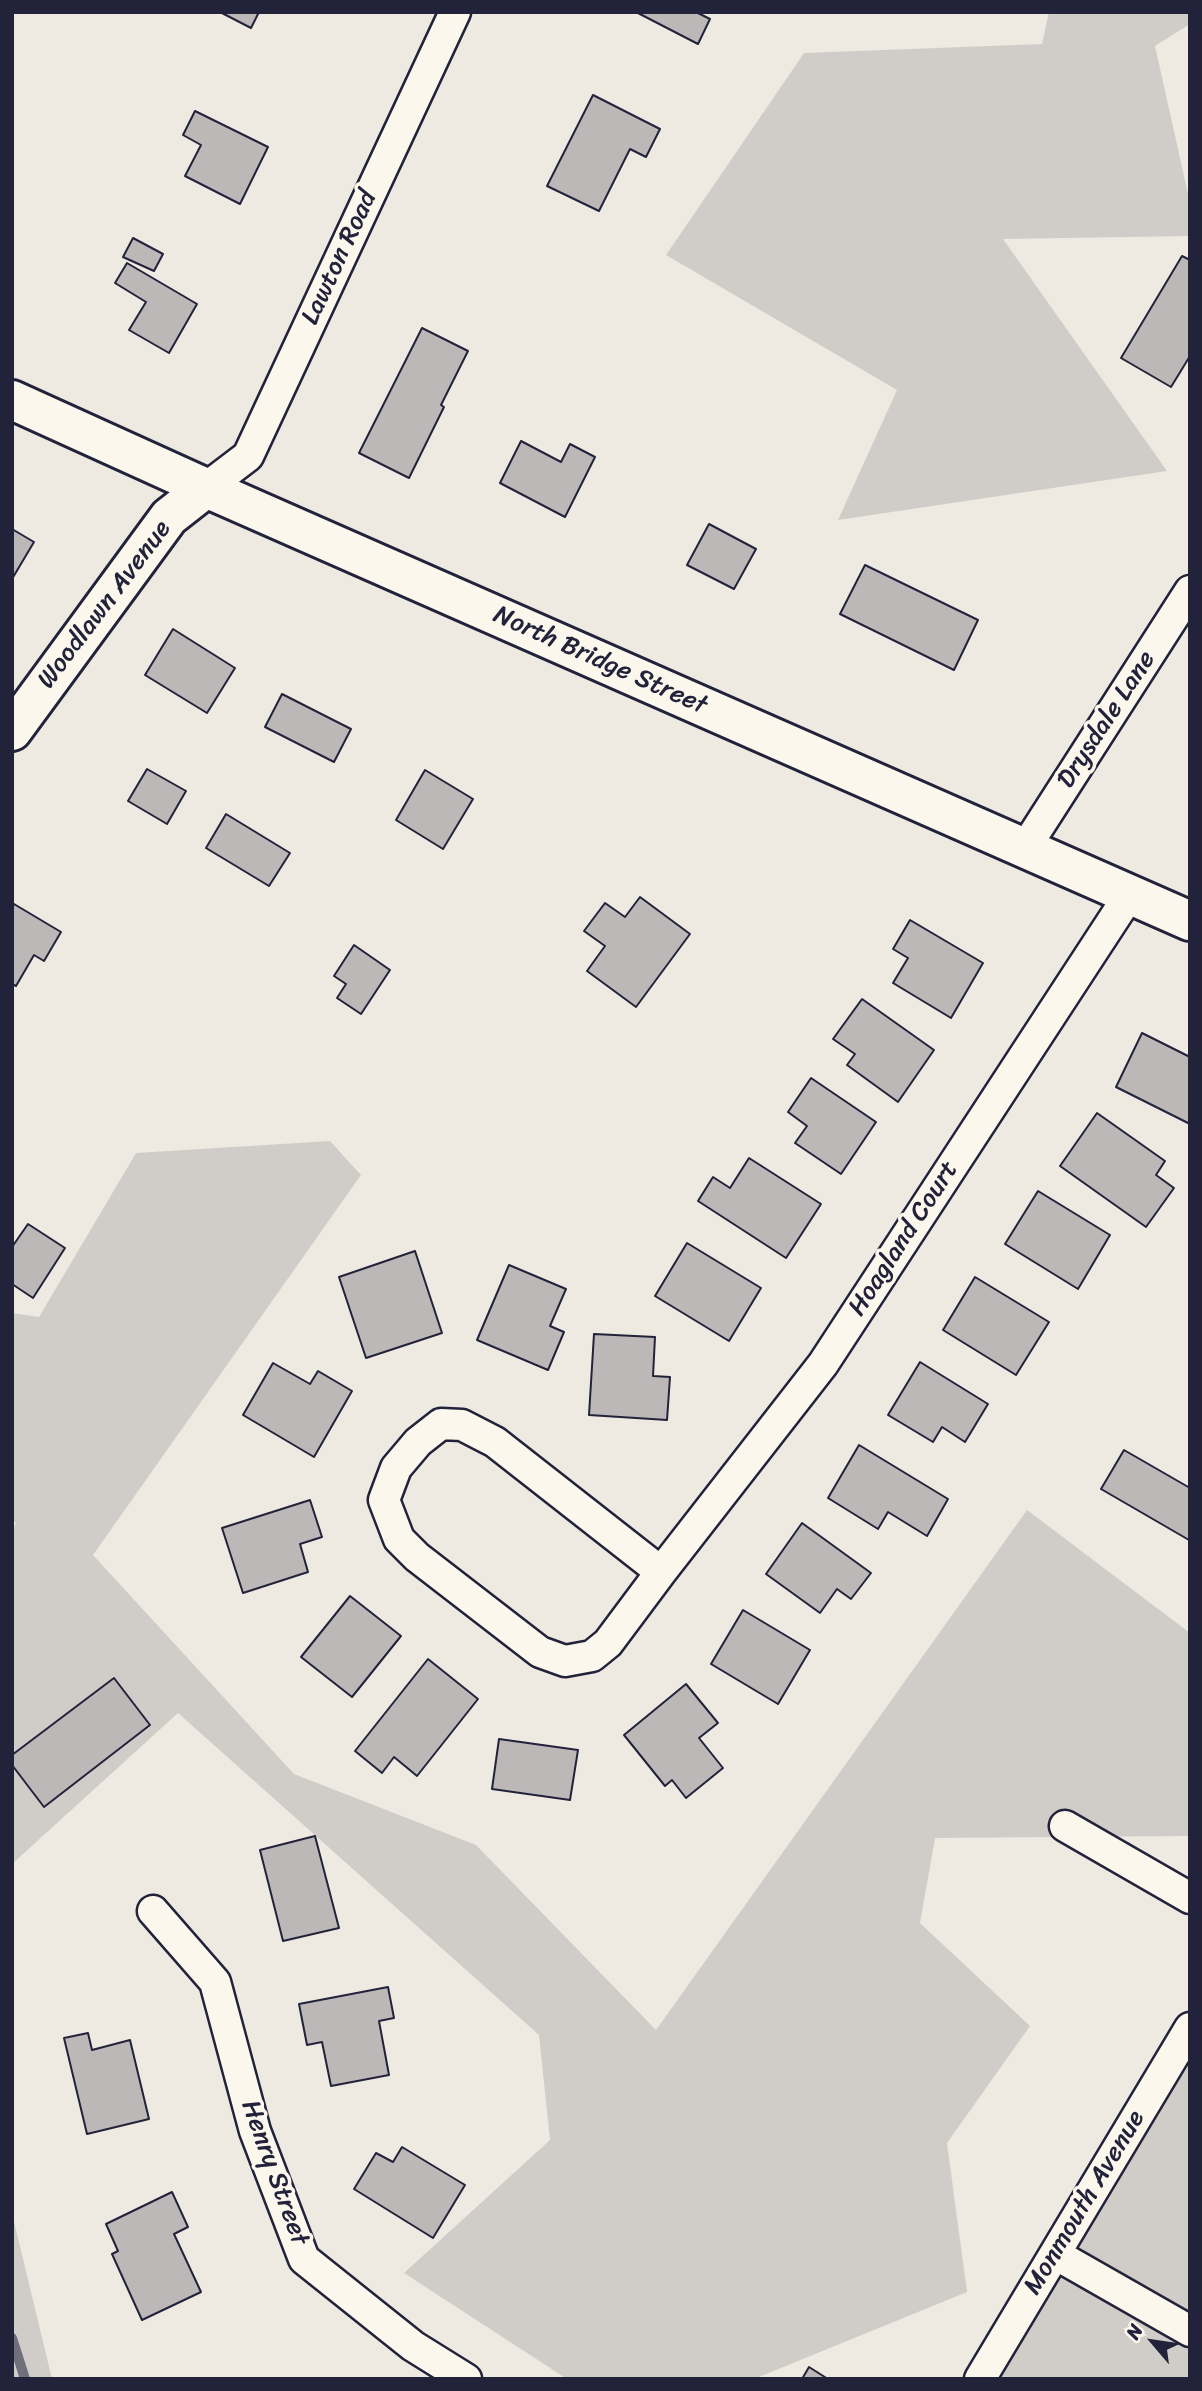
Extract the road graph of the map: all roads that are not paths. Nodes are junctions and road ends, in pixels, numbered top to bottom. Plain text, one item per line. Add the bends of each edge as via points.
1 (455, 12) edge
2 (12, 400) edge
3 (206, 488) junction
4 (1190, 591) edge
5 (12, 731) edge
6 (1025, 848) junction
7 (1130, 894) junction
8 (1190, 921) edge
9 (661, 1572) junction
10 (1065, 1826) dead end
11 (1190, 1898) edge
12 (153, 1911) dead end
13 (1190, 2028) edge
14 (1055, 2254) junction
15 (1190, 2331) edge
16 (466, 2379) edge
17 (980, 2379) edge

1 - 3 street, Lawton Road via 248,456
2 - 3 street, North Bridge Street
3 - 5 street, Woodlawn Avenue via 169,517
3 - 6 street, North Bridge Street
4 - 6 street, Drysdale Lane
6 - 7 street, North Bridge Street
7 - 8 street, North Bridge Street
7 - 9 street, Hoagland Court via 823,1364
9 - 9 street, Hoagland Court via 495,1442 462,1425 442,1424 418,1442 396,1468 384,1500 399,1538 417,1558 540,1652 565,1661 592,1656 608,1643
10 - 11 street
12 - 16 street, Henry Street via 215,1982 255,2132 304,2259 413,2347
13 - 14 street, Monmouth Avenue
14 - 15 street
14 - 17 street, Monmouth Avenue

